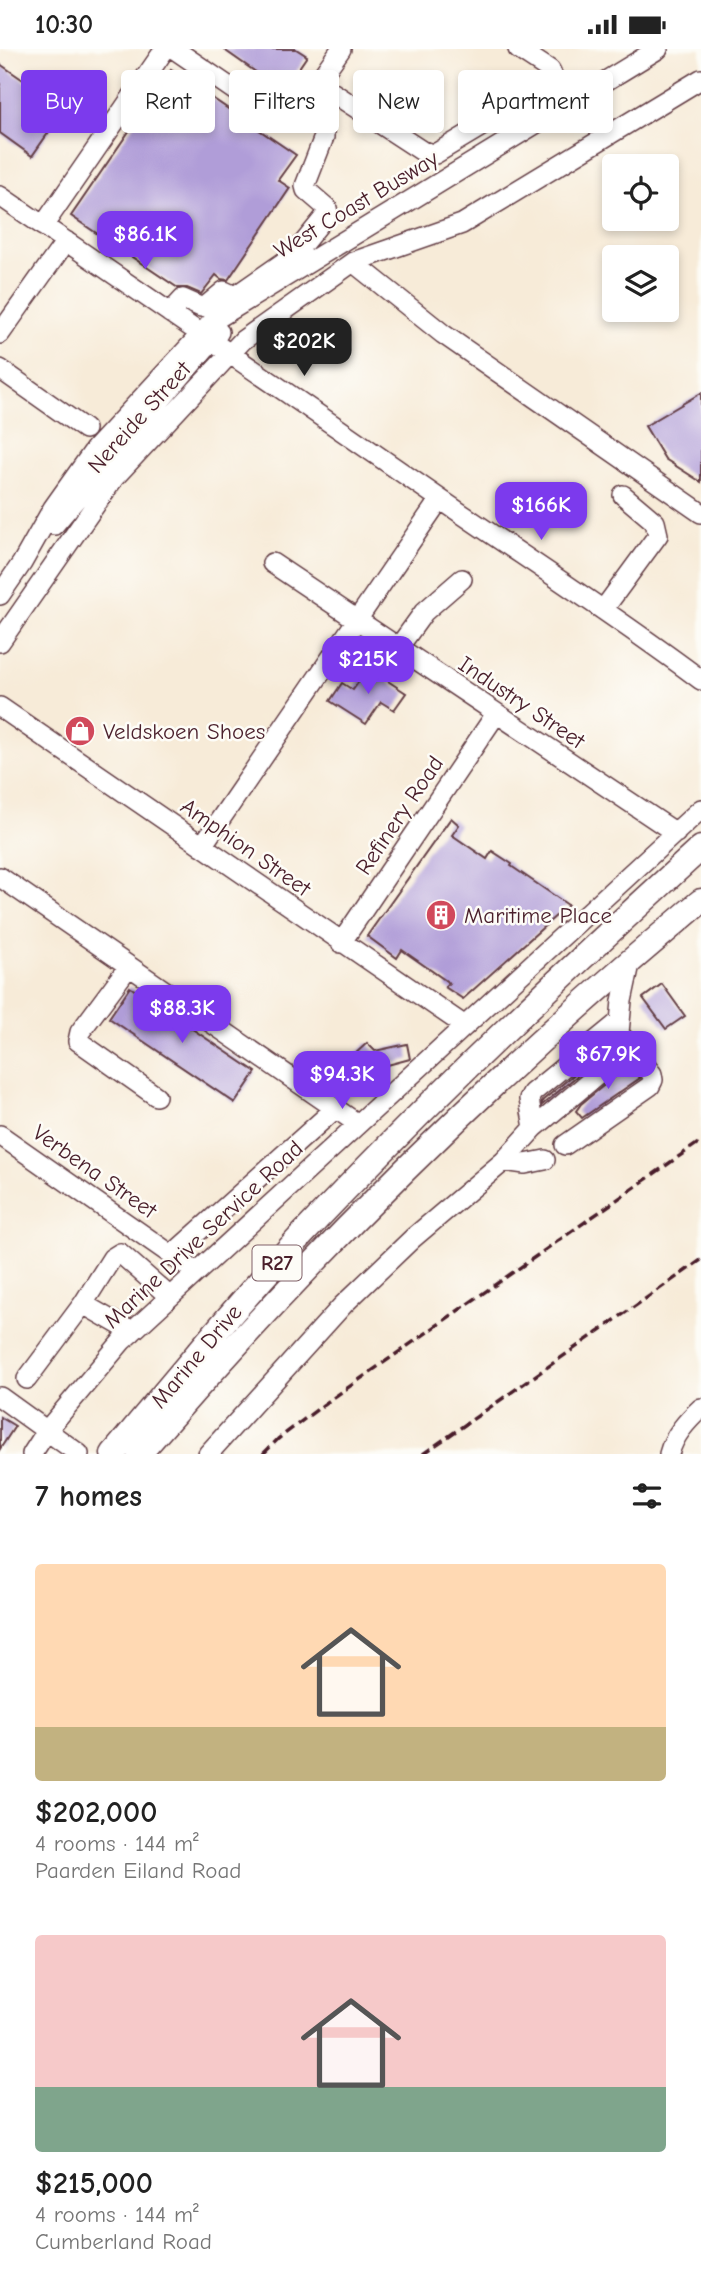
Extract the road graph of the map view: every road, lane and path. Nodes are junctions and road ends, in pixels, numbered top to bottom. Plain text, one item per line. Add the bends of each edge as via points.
1 (165, 49) edge
2 (174, 49) edge
3 (341, 49) edge
4 (518, 49) edge
5 (659, 49) edge
6 (327, 70) edge
7 (701, 79) edge
8 (229, 87) edge
9 (339, 100) edge
10 (324, 133) edge
11 (0, 196) edge
12 (43, 226) junction
13 (66, 241) junction
14 (353, 262) junction
15 (170, 313) junction
16 (0, 334) edge
17 (206, 338) junction
18 (229, 353) junction
19 (0, 369) edge
20 (85, 429) dead end
21 (623, 495) dead end
22 (440, 499) junction
23 (701, 513) edge
24 (272, 563) dead end
25 (462, 579) dead end
26 (0, 595) edge
27 (603, 610) junction
28 (357, 621) junction
29 (0, 642) edge
30 (398, 648) junction
31 (701, 680) edge
32 (0, 706) edge
33 (496, 714) junction
34 (701, 809) edge
35 (676, 833) junction
36 (202, 846) junction
37 (701, 848) edge
38 (0, 877) edge
39 (701, 901) edge
40 (341, 943) junction
41 (631, 959) junction
42 (129, 966) junction
43 (620, 1021) junction
44 (465, 1026) junction
45 (631, 1047) junction
46 (156, 1096) dead end
47 (336, 1108) junction
48 (358, 1124) junction
49 (534, 1128) junction
50 (0, 1135) edge
51 (565, 1145) dead end
52 (545, 1160) dead end
53 (504, 1161) junction
54 (173, 1254) junction
55 (197, 1272) junction
56 (170, 1297) junction
57 (83, 1304) junction
58 (132, 1332) junction
59 (27, 1380) dead end
60 (0, 1397) edge
61 (701, 1408) edge
62 (48, 1429) junction
63 (32, 1454) edge
64 (79, 1454) edge
65 (113, 1454) edge
66 (139, 1454) edge
67 (208, 1454) edge
68 (669, 1454) edge

1 - 12 street
2 - 8 street
3 - 6 street
4 - 9 street via 550,71 553,81 435,154 422,151
5 - 17 street, West Coast Busway via 213,321
7 - 14 street, Nereide Street via 462,224
10 - 15 street via 305,186 328,213 294,255 235,296 224,291 201,307 183,299
11 - 12 street
12 - 13 street
13 - 15 street
13 - 16 street
14 - 18 street, Nereide Street via 268,320
14 - 23 street via 443,334
15 - 17 street
17 - 18 street
17 - 26 street, West Coast Busway via 95,449
18 - 22 street
18 - 29 street, Nereide Street via 114,478
19 - 20 street
21 - 27 street via 655,522 658,535
22 - 27 street
22 - 28 street
24 - 28 street, Industry Street
25 - 30 street via 424,613
27 - 31 street
28 - 30 street, Industry Street
28 - 36 street
30 - 33 street, Industry Street
32 - 36 street, Amphion Street
33 - 35 street, Industry Street
33 - 40 street, Refinery Road
34 - 35 street, Marine Drive Service Road
35 - 44 street, Marine Drive Service Road
36 - 40 street, Amphion Street
37 - 65 main road, Marine Drive / R27 via 374,1159 214,1333
38 - 42 street
39 - 41 main road, Marine Drive / R27
40 - 44 street, Amphion Street
41 - 43 street
41 - 66 main road, Marine Drive / R27 via 390,1183 216,1364
42 - 46 street via 78,1041
42 - 47 street
43 - 45 street via 619,1033
43 - 49 street via 532,1093
44 - 48 street, Marine Drive Service Road
45 - 49 street
45 - 51 street via 652,1074 650,1086
47 - 48 street
47 - 54 street
48 - 55 street, Marine Drive Service Road
49 - 53 street
50 - 54 street, Verbena Street
52 - 53 street via 525,1164
53 - 67 street via 343,1305
54 - 55 street, Verbena Street
55 - 56 street, Marine Drive Service Road
56 - 57 street via 120,1253 112,1258
56 - 58 street, Marine Drive Service Road
57 - 58 street
57 - 59 street
58 - 62 street, Marine Drive Service Road
60 - 62 street
61 - 68 street via 677,1434
62 - 63 street, Marine Drive Service Road
62 - 64 street

